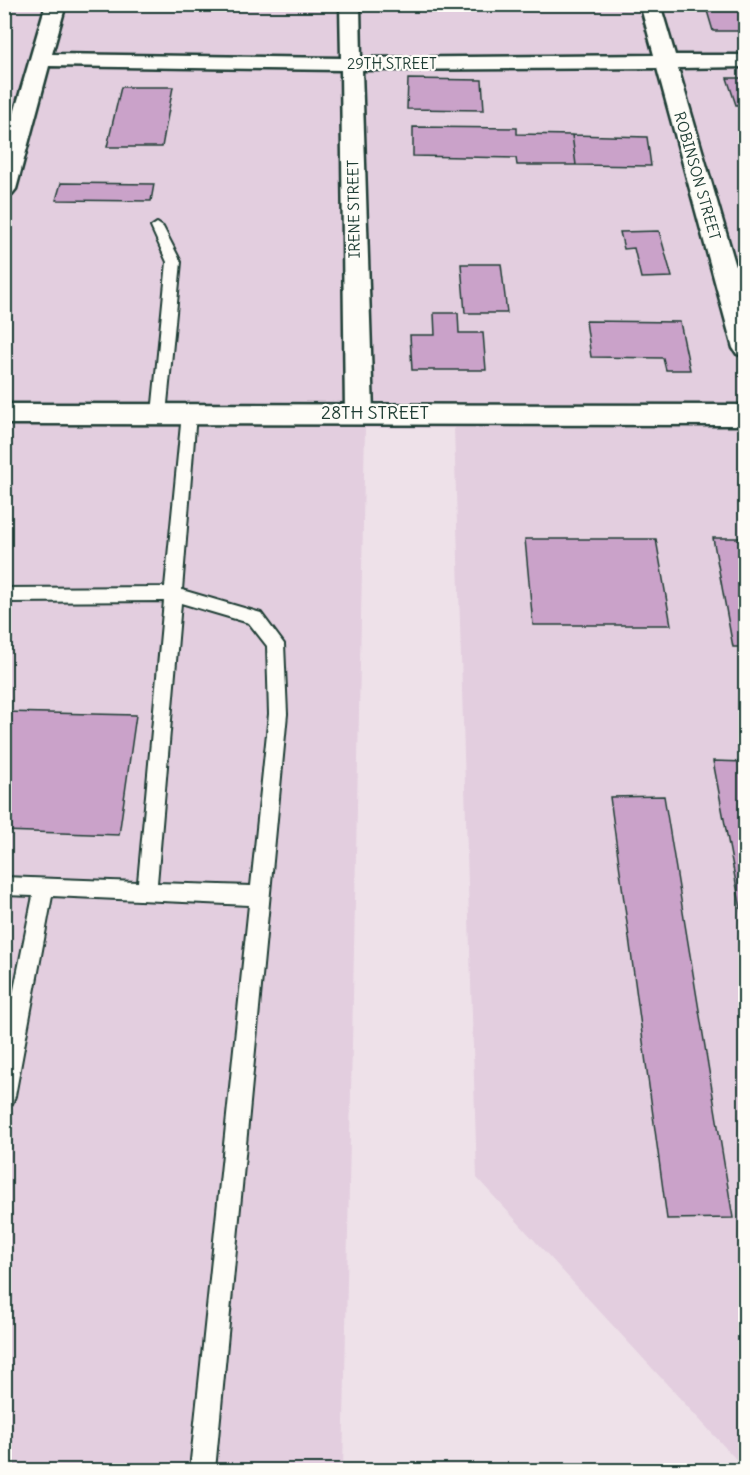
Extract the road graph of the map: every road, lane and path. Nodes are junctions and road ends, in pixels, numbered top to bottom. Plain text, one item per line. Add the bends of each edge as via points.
1 (56, 4) edge
2 (350, 4) edge
3 (650, 4) edge
4 (39, 60) junction
5 (665, 61) junction
6 (746, 61) edge
7 (350, 64) junction
8 (4, 189) edge
9 (157, 227) dead end
10 (746, 348) edge
11 (359, 413) junction
12 (4, 414) edge
13 (159, 414) junction
14 (189, 414) junction
15 (746, 415) edge
16 (173, 594) junction
17 (4, 595) edge
18 (4, 886) edge
19 (44, 887) junction
20 (147, 891) junction
21 (259, 896) junction
22 (4, 1096) edge
23 (203, 1470) edge

1 - 4 street
2 - 7 street, IRENE STREET
3 - 5 street, ROBINSON STREET
4 - 7 street, 29TH STREET
4 - 8 street
5 - 6 street, 29TH STREET
5 - 7 street, 29TH STREET
5 - 10 street, ROBINSON STREET
7 - 11 street, IRENE STREET
9 - 13 lane via 174,262
11 - 14 street, 28TH STREET
11 - 15 street, 28TH STREET
12 - 13 street, 28TH STREET
13 - 14 street, 28TH STREET
14 - 16 lane
16 - 17 lane
16 - 20 lane
16 - 21 lane via 255,618 275,644 278,714
18 - 19 lane
19 - 20 lane
19 - 22 lane
20 - 21 lane
21 - 23 lane

